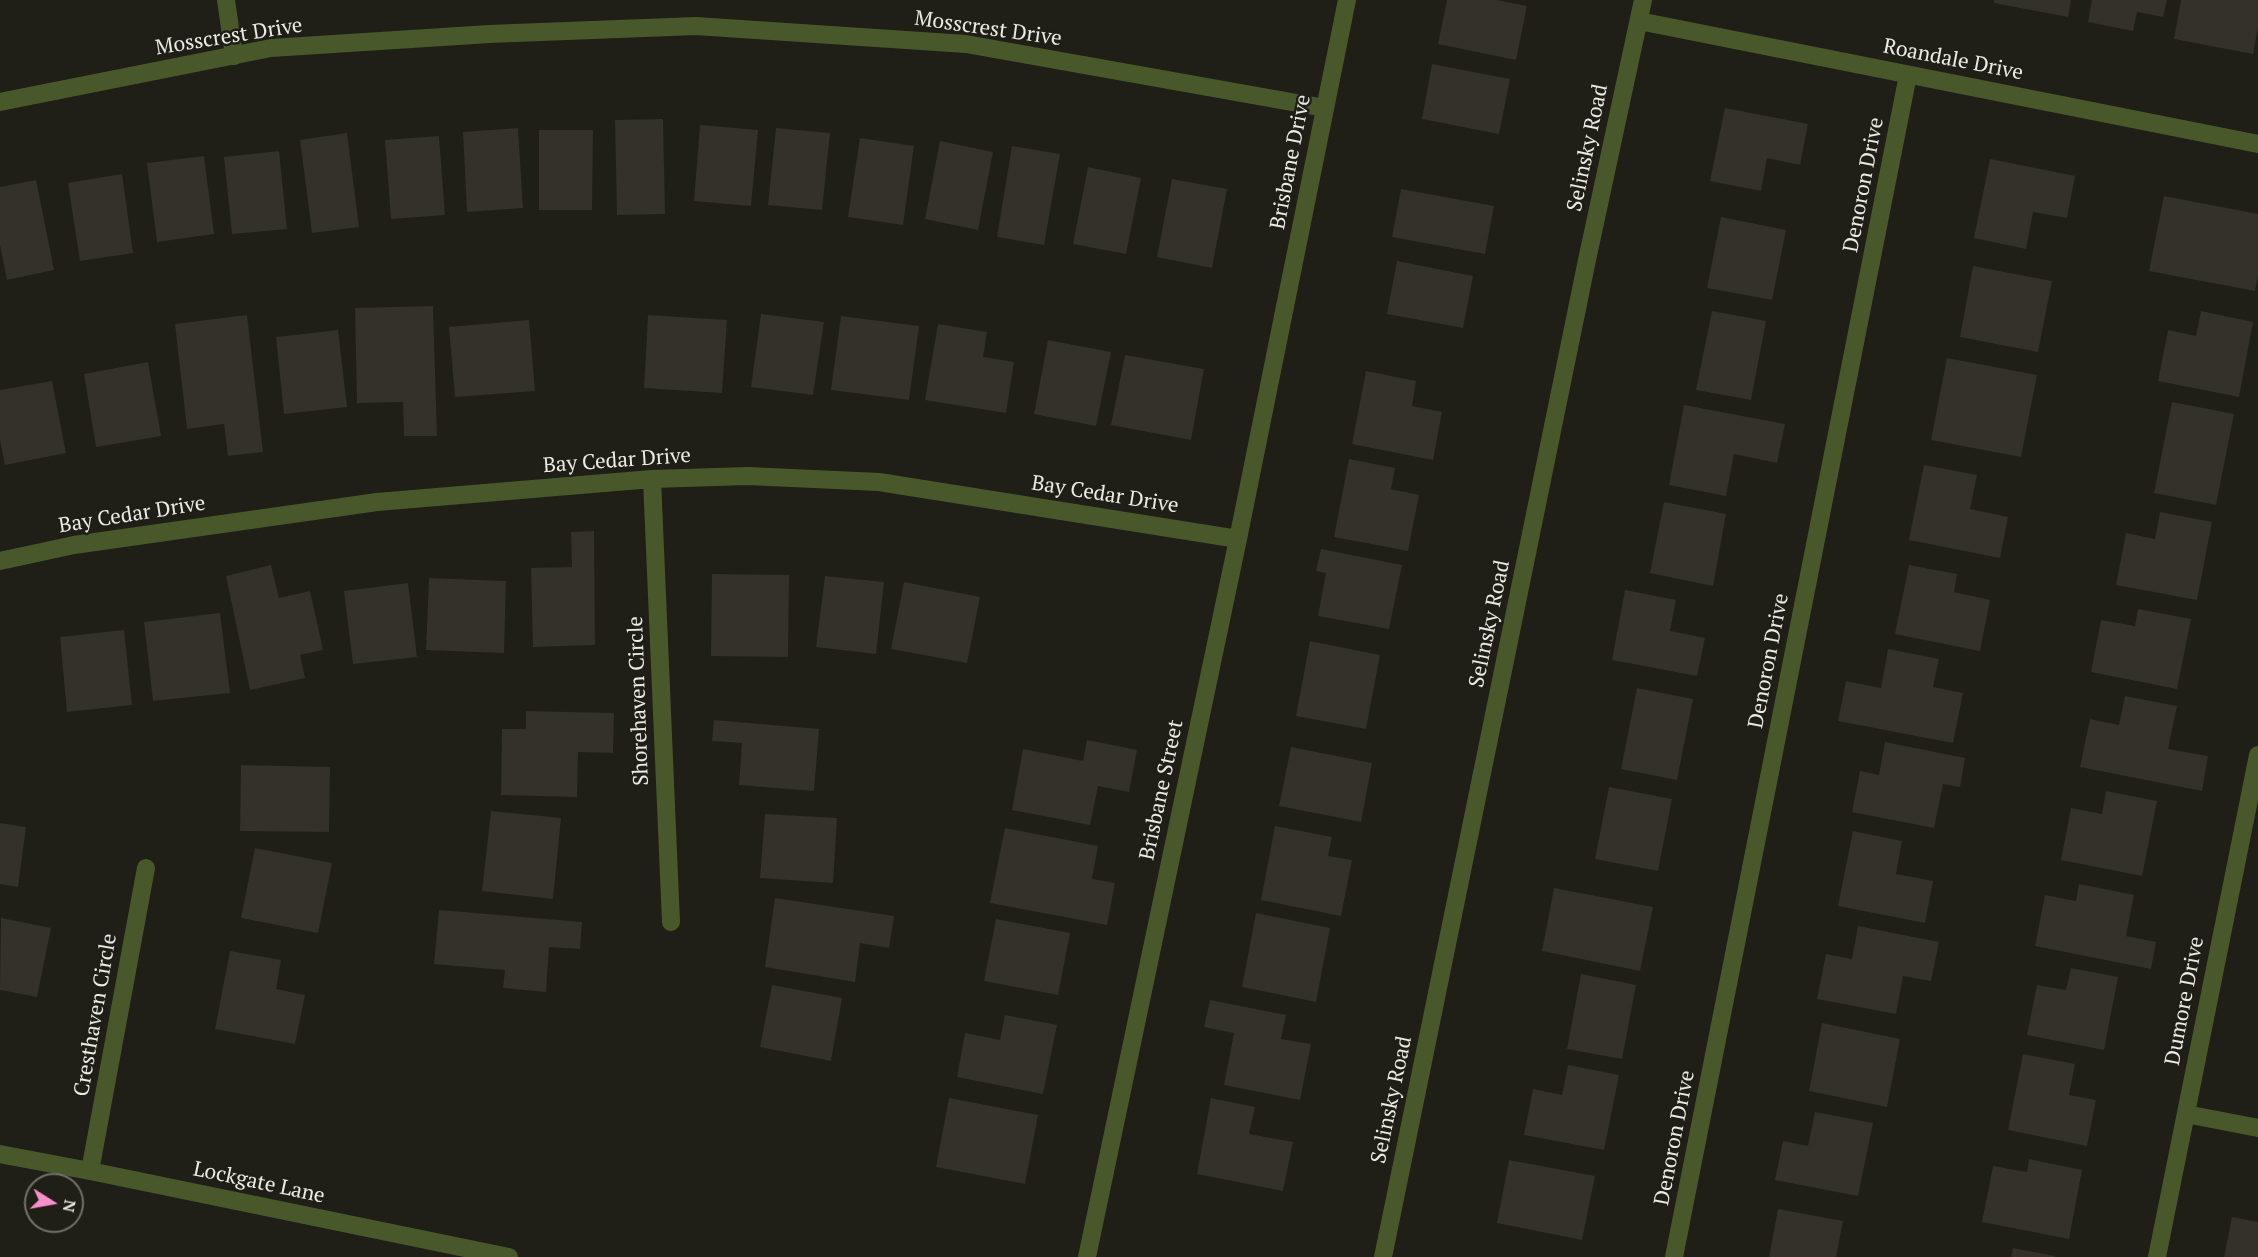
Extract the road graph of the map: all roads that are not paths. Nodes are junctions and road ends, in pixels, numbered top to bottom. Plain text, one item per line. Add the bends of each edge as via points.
1 (226, 0) edge
2 (1347, 0) edge
3 (1643, 0) edge
4 (1639, 21) junction
5 (234, 56) junction
6 (1908, 75) junction
7 (0, 102) edge
8 (1325, 108) junction
9 (2258, 144) edge
10 (1279, 333) joint
11 (652, 478) junction
12 (1238, 539) junction
13 (0, 561) edge
14 (2258, 754) edge
15 (146, 868) dead end
16 (671, 922) dead end
17 (2186, 1114) junction
18 (2258, 1128) edge
19 (0, 1155) edge
20 (90, 1171) junction
21 (509, 1257) edge
22 (1087, 1257) edge
23 (1383, 1257) edge
24 (1674, 1257) edge
25 (2157, 1257) edge

1 - 5 street
2 - 8 street, Brisbane Drive
3 - 4 street, Selinsky Road
4 - 6 street, Roandale Drive
4 - 23 street, Selinsky Road
5 - 7 street, Mosscrest Drive
5 - 8 street, Mosscrest Drive via 294,46 696,26 966,44
6 - 9 street, Roandale Drive
6 - 24 street, Denoron Drive
8 - 10 street, Brisbane Drive
10 - 12 street, Brisbane Street
11 - 12 street, Bay Cedar Drive via 748,476 879,482
11 - 13 street, Bay Cedar Drive via 377,502 74,544
11 - 16 street, Shorehaven Circle
12 - 22 street, Brisbane Street
14 - 17 street, Dumore Drive
15 - 20 street, Cresthaven Circle
17 - 18 street
17 - 25 street, Dumore Drive
19 - 20 street, Lockgate Lane
20 - 21 street, Lockgate Lane

